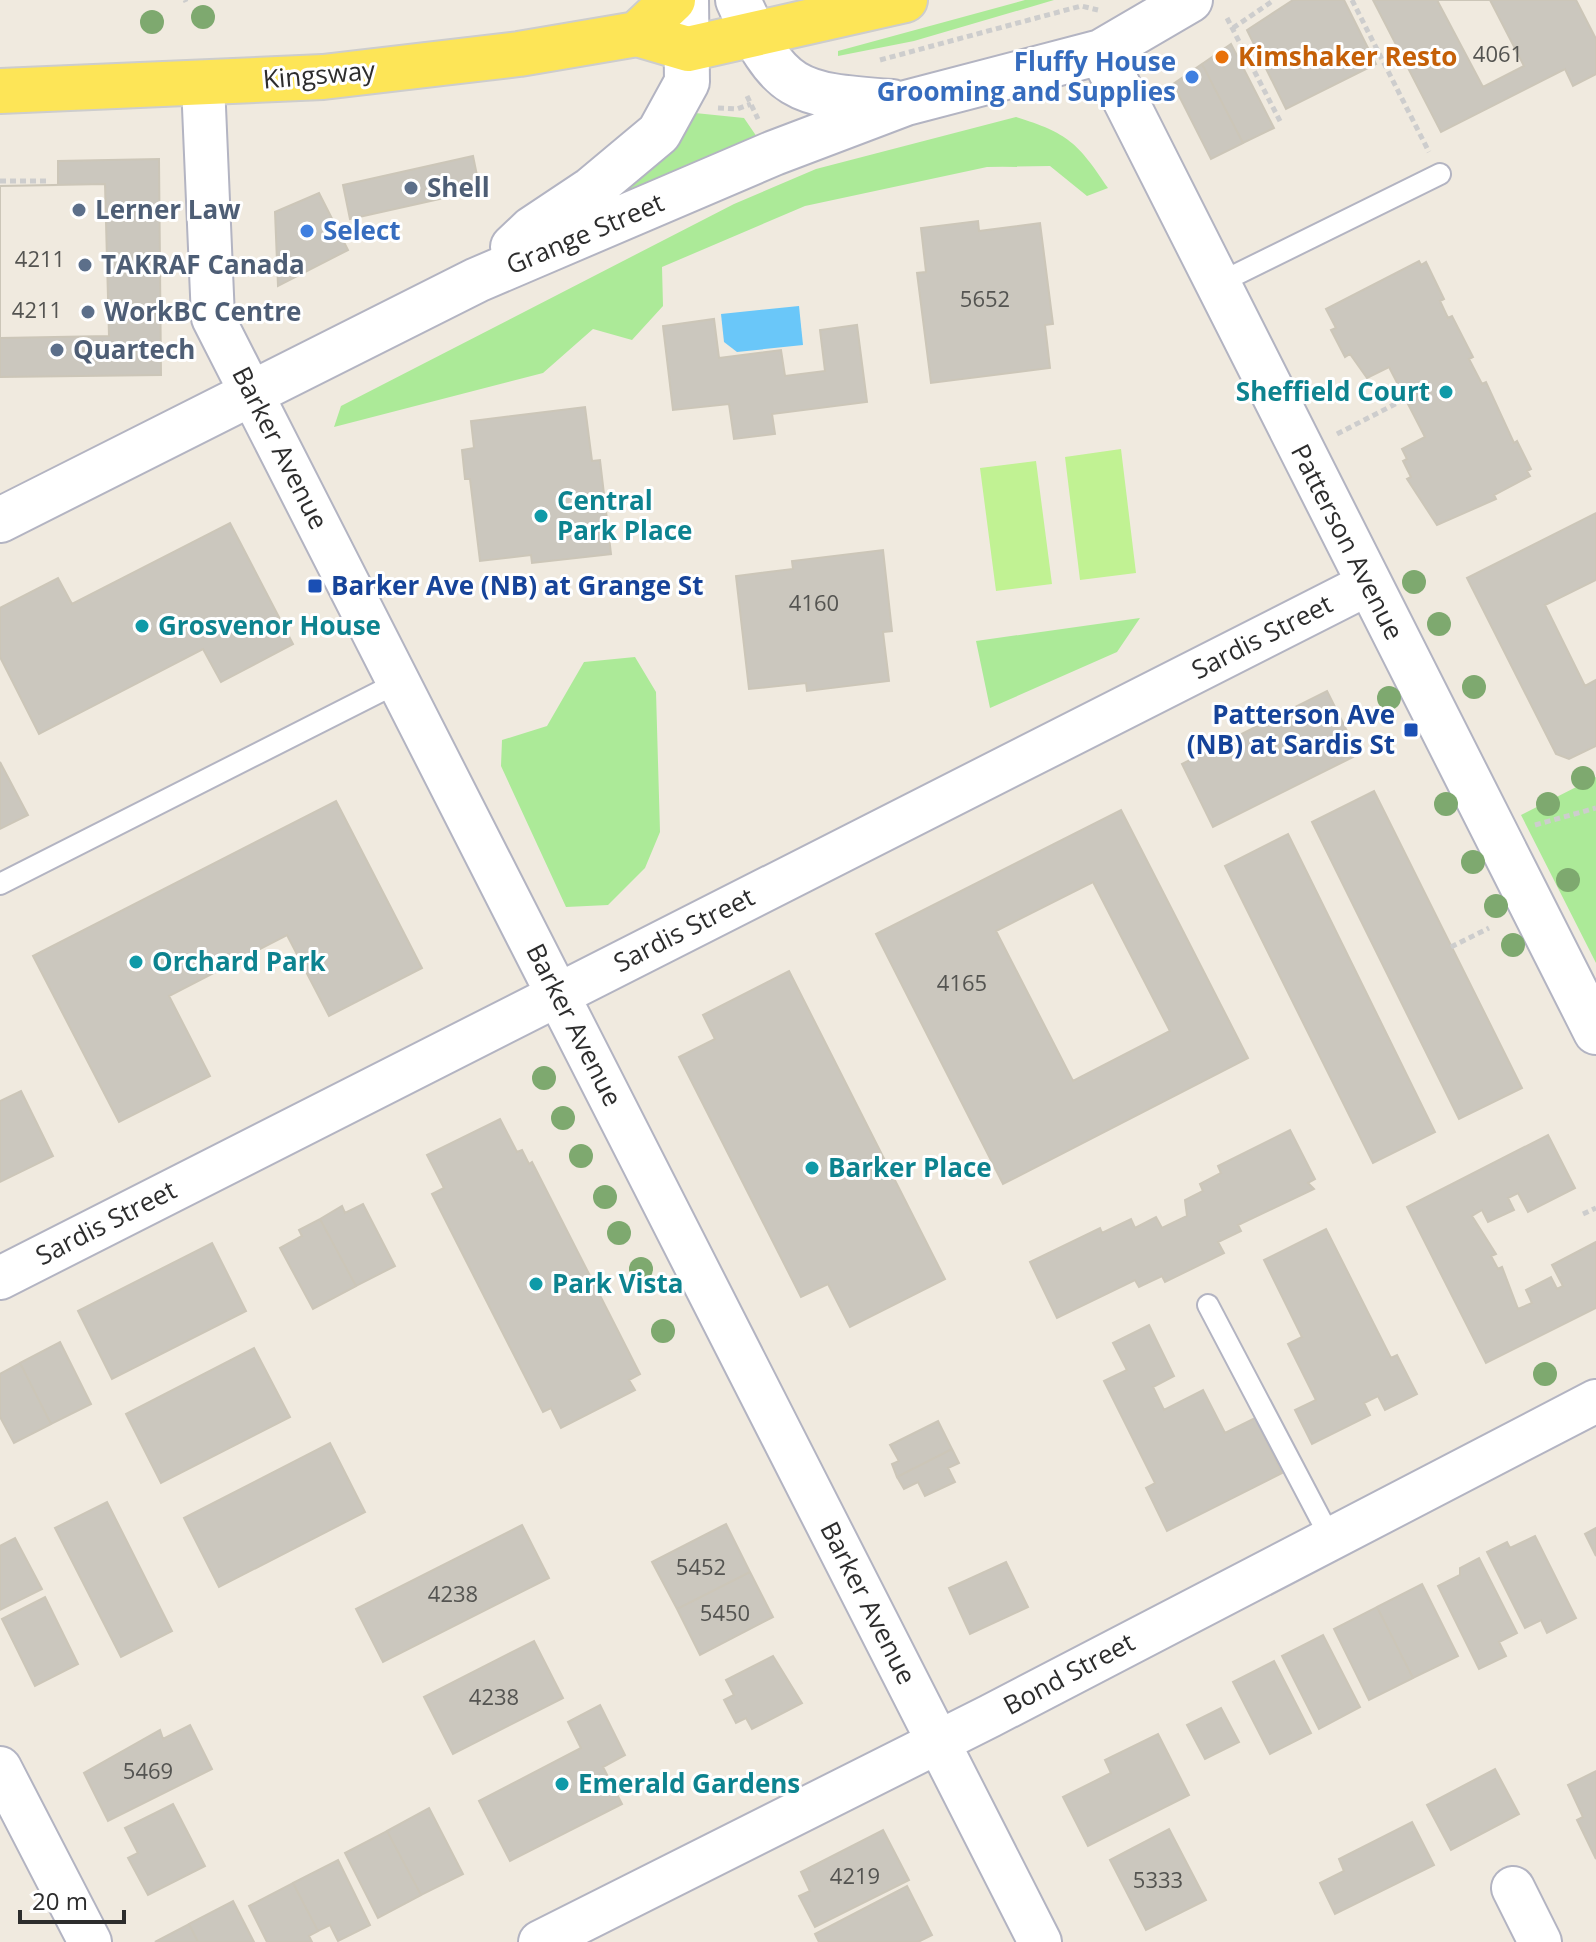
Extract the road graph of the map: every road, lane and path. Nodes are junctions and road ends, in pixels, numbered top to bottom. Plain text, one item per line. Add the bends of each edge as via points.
1 (673, 0) edge
2 (686, 0) edge
3 (905, 0) edge
4 (1274, 0) edge
5 (1352, 0) edge
6 (1208, 9) edge
7 (746, 17) edge
8 (1233, 28) junction
9 (1103, 32) junction
10 (637, 34) junction
11 (688, 49) junction
12 (866, 64) dead end
13 (203, 84) junction
14 (0, 91) edge
15 (760, 97) dead end
16 (906, 103) junction
17 (708, 107) dead end
18 (1281, 123) dead end
19 (1440, 174) joint
20 (0, 181) edge
21 (49, 181) dead end
22 (477, 280) junction
23 (1217, 284) junction
24 (252, 392) junction
25 (1405, 399) dead end
26 (1332, 437) dead end
27 (0, 520) edge
28 (1368, 584) junction
29 (399, 682) junction
30 (1596, 808) edge
31 (1530, 826) dead end
32 (0, 884) edge
33 (1489, 928) dead end
34 (1451, 947) dead end
35 (559, 995) junction
36 (1596, 1032) edge
37 (1596, 1208) edge
38 (1583, 1214) dead end
39 (0, 1278) edge
40 (1208, 1305) dead end
41 (1596, 1401) edge
42 (1330, 1537) junction
43 (939, 1740) junction
44 (0, 1768) edge
45 (1513, 1888) dead end
46 (90, 1942) edge
47 (540, 1942) edge
48 (1040, 1942) edge
49 (1540, 1942) edge

1 - 10 main road
2 - 11 street
3 - 7 main road, Kingsway
4 - 8 path
5 - 19 path
6 - 8 path
6 - 9 street, Grange Street
7 - 11 main road, Kingsway
7 - 16 street via 768,60 802,91
8 - 18 path
9 - 12 path via 1081,6
9 - 16 street, Grange Street
9 - 23 street, Patterson Avenue
10 - 11 main road, Kingsway
10 - 13 main road, Kingsway via 449,63
11 - 22 street via 687,82 659,133 592,189 532,229
13 - 14 main road, Kingsway
13 - 24 street, Barker Avenue via 213,318
15 - 17 path via 737,109
16 - 22 street, Grange Street via 774,153
19 - 23 lane
20 - 21 path
22 - 24 street, Grange Street
23 - 28 street, Patterson Avenue
24 - 27 street, Grange Street
24 - 29 street, Barker Avenue
25 - 26 path
28 - 35 street, Sardis Street
28 - 36 street, Patterson Avenue
29 - 32 lane
29 - 35 street, Barker Avenue
30 - 31 path
33 - 34 path
35 - 39 street, Sardis Street
35 - 43 street, Barker Avenue
37 - 38 path
40 - 42 lane
41 - 42 street, Bond Street
42 - 43 street, Bond Street
43 - 47 street, Bond Street
43 - 48 street, Barker Avenue
44 - 46 street
45 - 49 street

